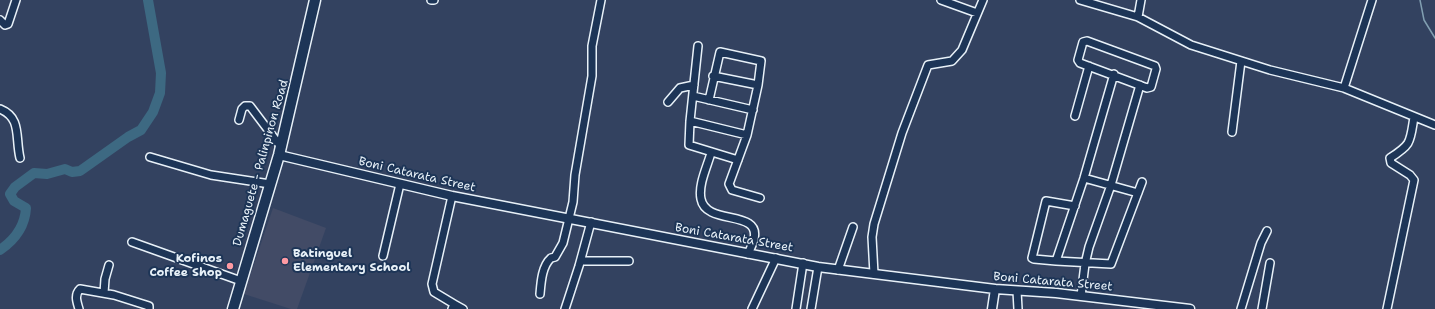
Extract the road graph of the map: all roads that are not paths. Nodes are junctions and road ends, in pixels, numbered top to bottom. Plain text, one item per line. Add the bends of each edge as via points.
1 (16, 0) edge
2 (316, 0) edge
3 (431, 0) edge
4 (434, 0) edge
5 (601, 0) edge
6 (941, 0) edge
7 (983, 0) edge
8 (1141, 0) edge
9 (1372, 0) edge
10 (1084, 1) edge
11 (977, 13) junction
12 (1138, 17) junction
13 (0, 20) edge
14 (698, 46) dead end
15 (1241, 61) junction
16 (1089, 66) junction
17 (1114, 74) junction
18 (713, 76) junction
19 (694, 85) junction
20 (758, 85) junction
21 (1140, 85) junction
22 (1344, 88) junction
23 (693, 96) junction
24 (709, 100) junction
25 (668, 102) dead end
26 (0, 109) edge
27 (753, 110) junction
28 (1075, 116) dead end
29 (1414, 117) junction
30 (239, 120) dead end
31 (690, 120) junction
32 (1435, 125) edge
33 (1232, 132) dead end
34 (747, 135) junction
35 (280, 151) junction
36 (711, 153) junction
37 (150, 157) dead end
38 (20, 158) dead end
39 (738, 160) junction
40 (1084, 178) junction
41 (1142, 182) dead end
42 (270, 184) junction
43 (400, 184) junction
44 (1111, 185) junction
45 (1138, 193) junction
46 (452, 196) junction
47 (760, 198) dead end
48 (1075, 206) junction
49 (568, 219) junction
50 (591, 222) junction
51 (852, 227) dead end
52 (1267, 230) dead end
53 (132, 242) dead end
54 (748, 254) junction
55 (383, 256) dead end
56 (776, 258) junction
57 (581, 261) junction
58 (629, 261) dead end
59 (1056, 261) junction
60 (803, 263) junction
61 (1270, 263) dead end
62 (109, 264) dead end
63 (1085, 264) junction
64 (818, 267) junction
65 (838, 270) junction
66 (874, 274) junction
67 (241, 281) junction
68 (995, 289) junction
69 (1017, 291) junction
70 (104, 294) junction
71 (540, 294) dead end
72 (1080, 296) junction
73 (453, 306) edge
74 (79, 309) edge
75 (149, 309) edge
76 (233, 309) edge
77 (463, 309) edge
78 (565, 309) edge
79 (752, 309) edge
80 (796, 309) edge
81 (811, 309) edge
82 (992, 309) edge
83 (1018, 309) edge
84 (1190, 309) edge
85 (1240, 309) edge
86 (1262, 309) edge
87 (1387, 309) edge

1 - 13 street via 8,24 5,25
2 - 35 main road, Dumaguete - Palinpinon Road
3 - 4 street
5 - 49 street via 592,46 592,76 575,175 573,202
6 - 11 street
7 - 11 street
8 - 12 street
9 - 22 street
10 - 12 street
11 - 66 street via 962,50 952,61 928,65 902,133 874,224
12 - 15 street via 1191,45
14 - 19 street
15 - 22 street
15 - 33 street
16 - 17 street
16 - 21 street via 1078,60 1083,42 1087,41 1155,66 1151,87
16 - 28 street
17 - 21 street
17 - 40 street
18 - 20 street
18 - 20 street via 722,51 761,61
18 - 24 street
19 - 23 street
19 - 25 street via 680,88
20 - 27 street
21 - 44 street
22 - 29 street
23 - 24 street
23 - 31 street
24 - 27 street
26 - 38 street via 9,113 15,120
27 - 34 street
29 - 32 street
29 - 87 street via 1407,147 1390,158 1391,163 1414,180
30 - 35 street via 242,109 250,106
31 - 34 street
31 - 36 street via 689,145
34 - 39 street
35 - 42 main road, Dumaguete - Palinpinon Road
35 - 43 street, Boni Catarata Street
36 - 39 street
36 - 54 street via 700,190 701,200 706,209 716,214 750,224 755,231
37 - 42 street via 211,175
39 - 47 street via 729,188
40 - 44 street
40 - 48 street
41 - 45 street
42 - 67 main road, Dumaguete - Palinpinon Road
43 - 46 street, Boni Catarata Street
43 - 55 street
44 - 45 street
44 - 63 street
45 - 63 street via 1113,262 1107,265
46 - 49 street, Boni Catarata Street
46 - 73 street via 432,284 434,292
48 - 59 street
48 - 59 street via 1046,200 1032,258
49 - 50 street, Boni Catarata Street
49 - 71 street via 559,253 547,261
50 - 54 street, Boni Catarata Street
50 - 57 street
51 - 65 street
52 - 85 street
53 - 67 street
54 - 56 street, Boni Catarata Street
56 - 60 street, Boni Catarata Street
56 - 79 street
57 - 58 street
57 - 78 street
59 - 63 street
60 - 64 street, Boni Catarata Street
60 - 80 street
61 - 86 street
62 - 70 street
63 - 72 street
64 - 65 street, Boni Catarata Street
64 - 81 street
65 - 66 street, Boni Catarata Street
66 - 68 street, Boni Catarata Street
67 - 76 main road, Dumaguete - Palinpinon Road
68 - 69 street, Boni Catarata Street
68 - 82 street
69 - 72 street, Boni Catarata Street
69 - 83 street
70 - 74 street via 80,289 76,300
70 - 75 street via 150,306
72 - 84 street, Boni Catarata Street
73 - 77 street

